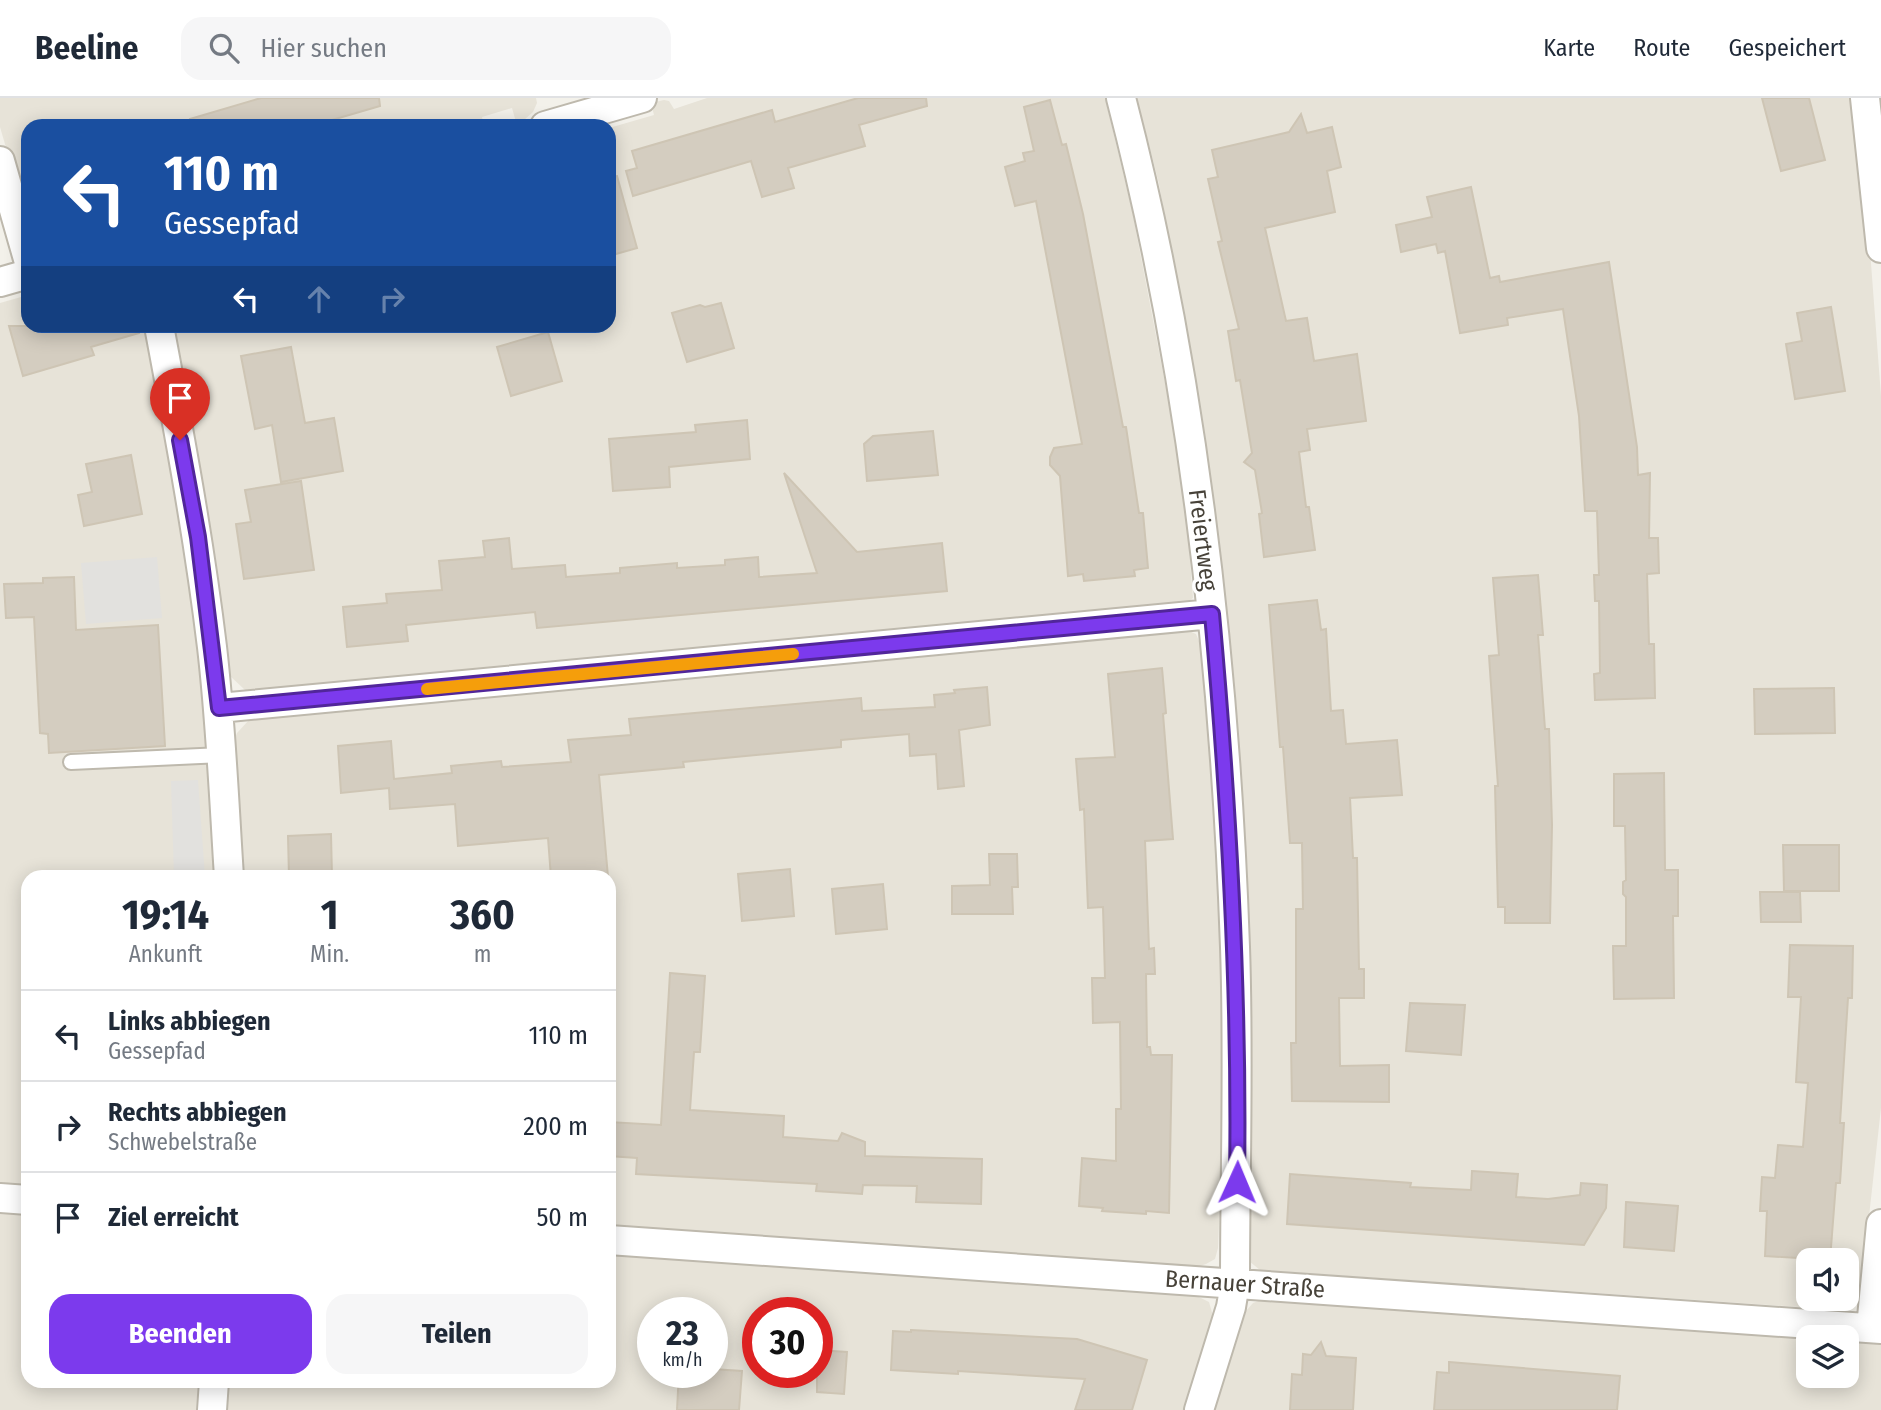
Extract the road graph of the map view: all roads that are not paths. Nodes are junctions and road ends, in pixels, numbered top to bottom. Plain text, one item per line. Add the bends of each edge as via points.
1 (642, 98) edge
2 (1121, 98) edge
3 (1866, 98) edge
4 (551, 116) edge
5 (0, 161) edge
6 (21, 234) edge
7 (1881, 248) edge
8 (21, 276) edge
9 (0, 282) edge
10 (160, 333) edge
11 (1212, 614) junction
12 (219, 708) junction
13 (222, 755) junction
14 (71, 762) dead end
15 (229, 870) edge
16 (0, 1198) edge
17 (21, 1200) edge
18 (1881, 1224) edge
19 (616, 1240) edge
20 (1235, 1283) junction
21 (1876, 1328) edge
22 (214, 1388) edge
23 (212, 1410) edge
24 (1199, 1410) edge

1 - 4 street
2 - 11 street, Freiertweg via 1144,188 1183,397
3 - 7 street
5 - 6 street
8 - 9 street
10 - 12 street via 198,537
11 - 12 street
11 - 20 street, Freiertweg via 1235,948
12 - 13 street
13 - 14 lane
13 - 15 street
16 - 17 street
18 - 21 street
19 - 20 street, Bernauer Straße
20 - 21 street, Bernauer Straße
20 - 24 street, Freiertweg
22 - 23 street

